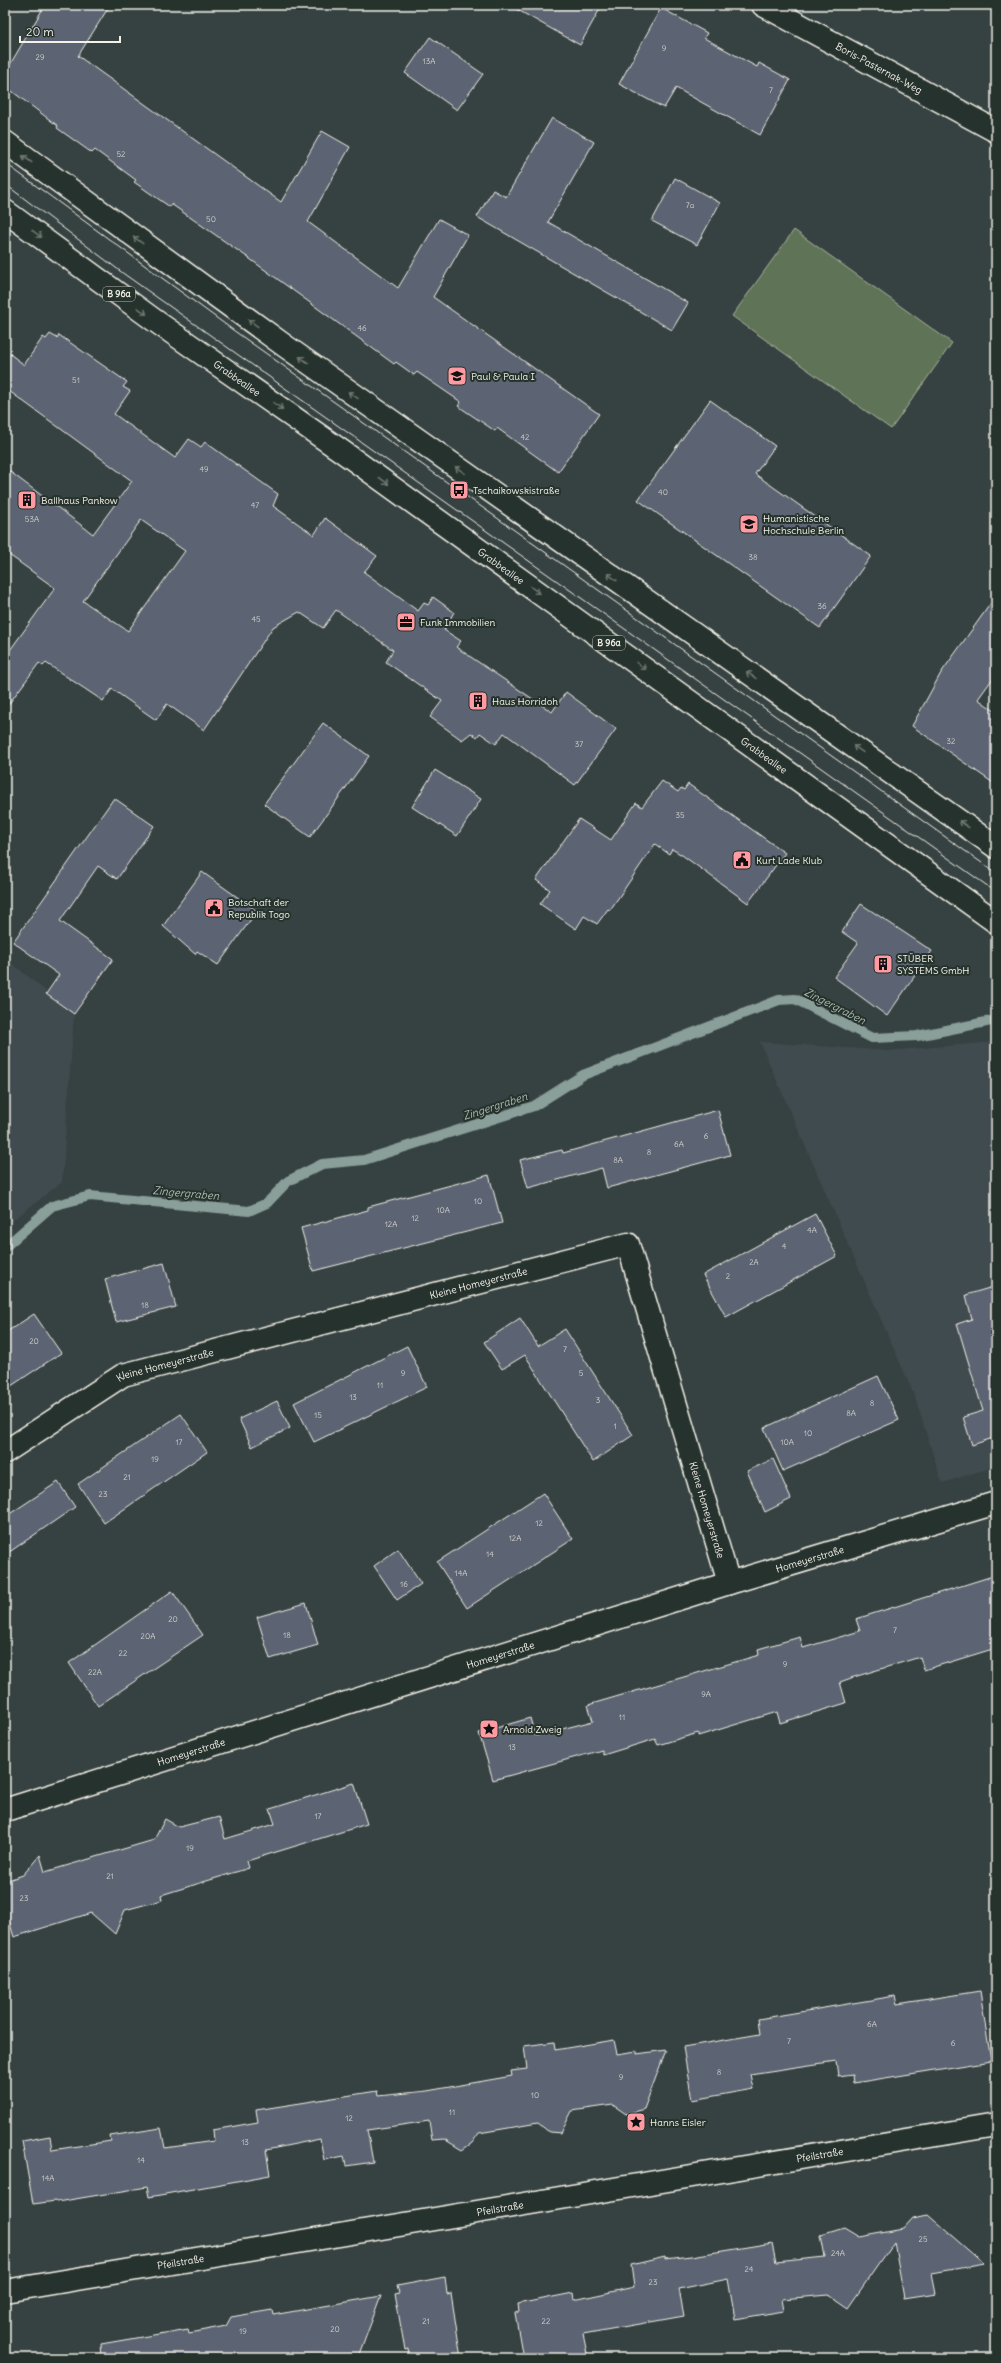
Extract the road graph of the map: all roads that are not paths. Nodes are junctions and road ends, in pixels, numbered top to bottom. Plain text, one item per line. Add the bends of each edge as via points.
1 (763, 5) edge
2 (996, 131) edge
3 (5, 142) edge
4 (5, 211) edge
5 (996, 847) edge
6 (996, 922) edge
7 (5, 1452) edge
8 (996, 1504) edge
9 (729, 1583) junction
10 (5, 1810) edge
11 (996, 2125) edge
12 (5, 2291) edge

1 - 2 street, Boris-Pasternak-Weg
5 -> 3 street via 298,355
4 -> 6 street, Grabbeallee / B 96a
7 - 9 street, Kleine Homeyerstraße via 123,1374 628,1244
8 - 9 street, Homeyerstraße
9 - 10 street, Homeyerstraße
11 - 12 street, Pfeilstraße

